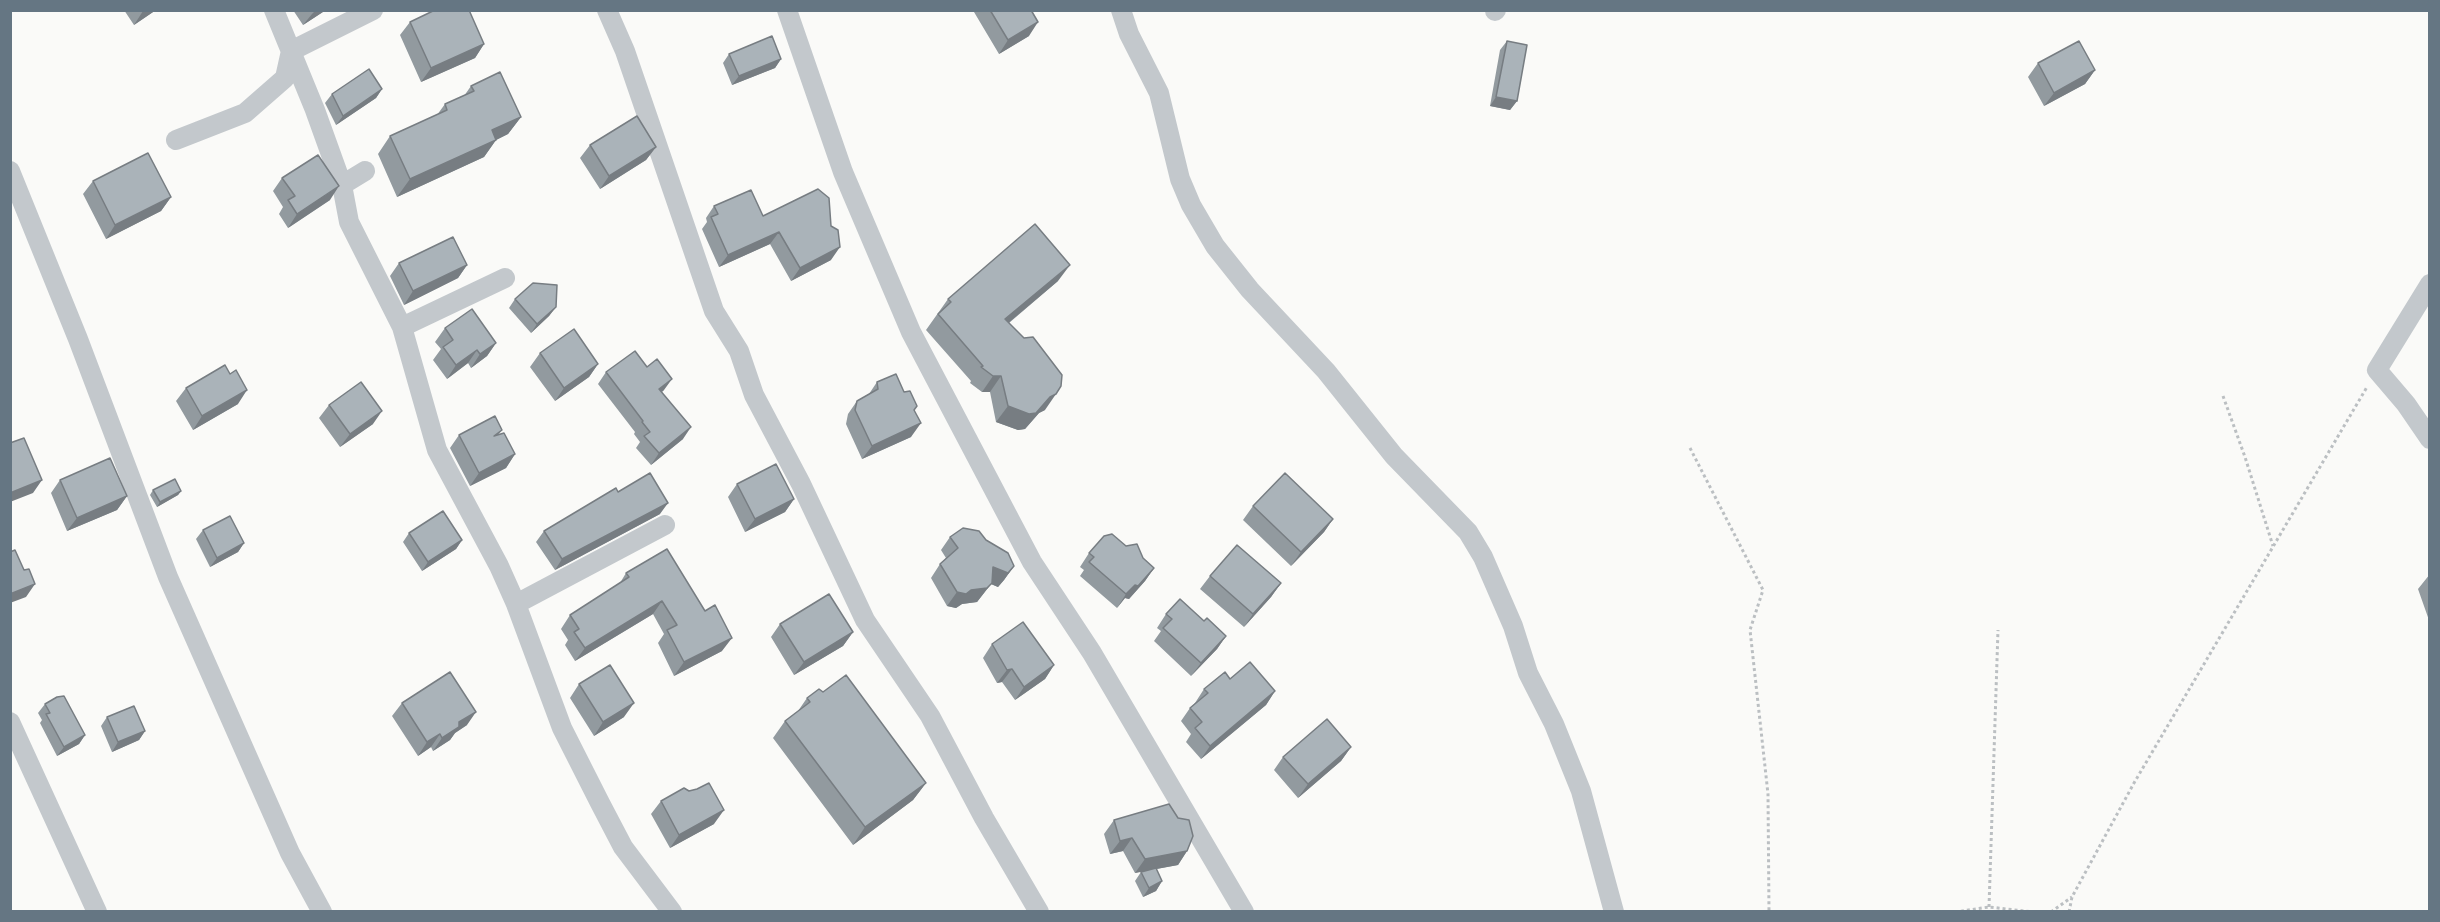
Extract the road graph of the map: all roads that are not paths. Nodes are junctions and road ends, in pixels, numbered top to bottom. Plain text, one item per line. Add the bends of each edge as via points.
1 (274, 10) edge
2 (373, 10) edge
3 (607, 10) edge
4 (787, 10) edge
5 (1121, 10) edge
6 (291, 51) junction
7 (176, 140) dead end
8 (10, 171) edge
9 (365, 171) dead end
10 (342, 185) junction
11 (505, 278) dead end
12 (2430, 284) edge
13 (402, 327) junction
14 (2430, 439) edge
15 (665, 525) dead end
16 (516, 604) junction
17 (10, 722) edge
18 (97, 912) edge
19 (322, 912) edge
20 (672, 912) edge
21 (1039, 912) edge
22 (1244, 912) edge
23 (1614, 912) edge

1 - 6 street
2 - 6 street
3 - 21 street via 625,51 714,311 739,351 754,395 865,620 930,716
4 - 22 street via 843,172 911,332 1032,562 1092,653
5 - 23 street via 1159,93 1180,179 1204,228 1250,290 1326,371 1394,456 1468,532 1483,557 1513,626 1528,673 1581,791
6 - 7 street via 285,78 245,113
6 - 10 street
8 - 19 street via 168,577 290,853
9 - 10 street
10 - 13 street via 349,222
11 - 13 street
12 - 14 street via 2377,370
13 - 16 street via 437,450
15 - 16 street
16 - 20 street via 562,728 595,794 623,847
17 - 18 street

